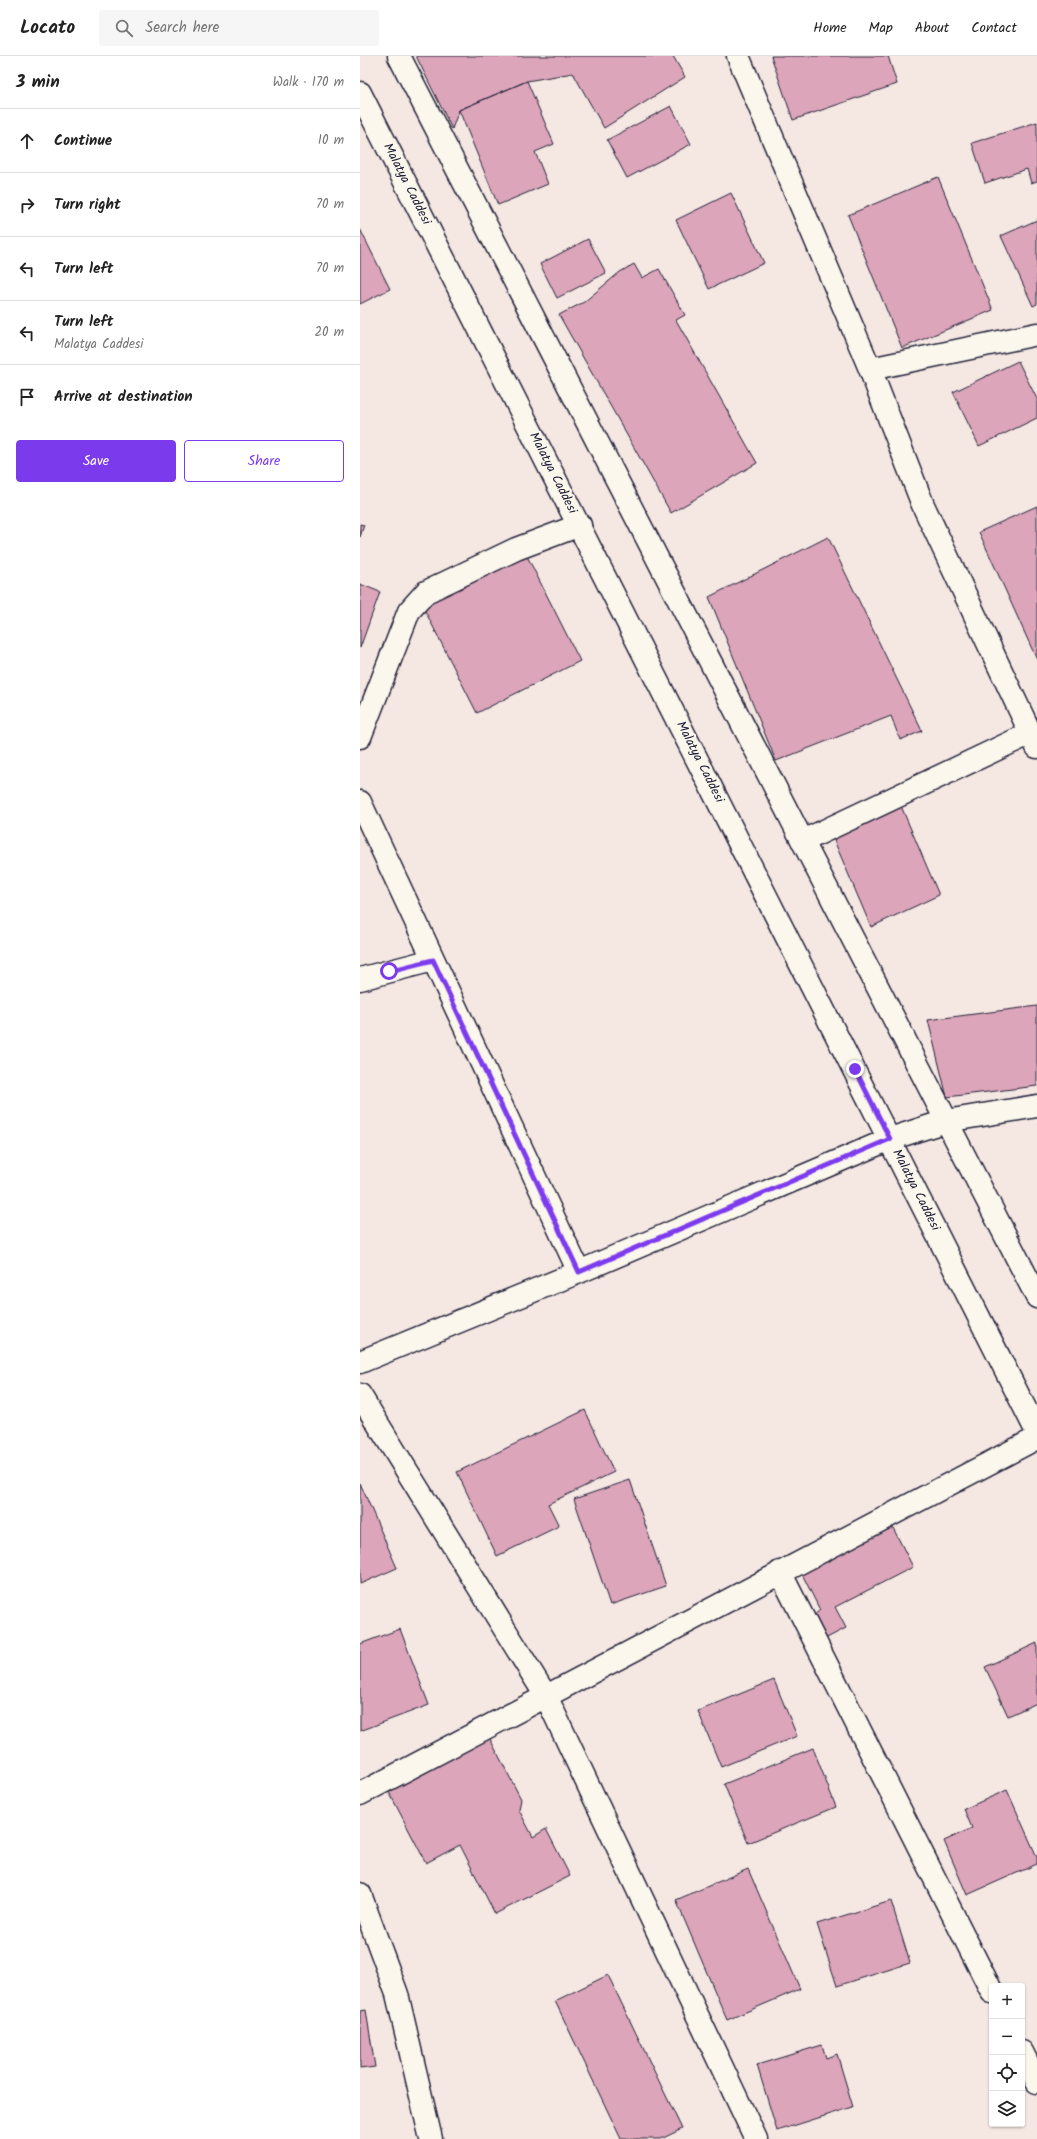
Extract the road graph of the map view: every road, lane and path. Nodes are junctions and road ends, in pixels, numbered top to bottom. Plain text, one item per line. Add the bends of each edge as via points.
1 (399, 56) edge
2 (738, 56) edge
3 (360, 93) edge
4 (1037, 334) edge
5 (870, 369) junction
6 (580, 525) junction
7 (360, 737) edge
8 (1034, 740) edge
9 (360, 802) edge
10 (803, 841) junction
11 (433, 960) junction
12 (360, 979) edge
13 (1037, 1106) edge
14 (946, 1121) junction
15 (890, 1139) junction
16 (579, 1272) junction
17 (1037, 1297) edge
18 (360, 1362) edge
19 (360, 1395) edge
20 (1037, 1432) edge
21 (1037, 1438) edge
22 (780, 1572) junction
23 (546, 1696) junction
24 (360, 1794) edge
25 (360, 1894) edge
26 (989, 1986) edge
27 (1024, 2055) edge
28 (1037, 2082) edge
29 (431, 2139) edge
30 (756, 2139) edge

1 - 10 street
2 - 5 street
3 - 6 street, Malatya Caddesi
4 - 5 street
5 - 8 street via 923,505
6 - 7 street via 516,549 426,592 409,611
6 - 15 street, Malatya Caddesi
8 - 10 street
9 - 11 street
10 - 14 street
11 - 12 street
11 - 16 street
13 - 14 street
14 - 15 street
14 - 17 street
15 - 16 street
15 - 20 street, Malatya Caddesi
16 - 18 street
19 - 23 street
21 - 22 street
22 - 23 street
22 - 26 street
23 - 24 street
23 - 30 street
25 - 29 street via 397,1994
27 - 28 street

